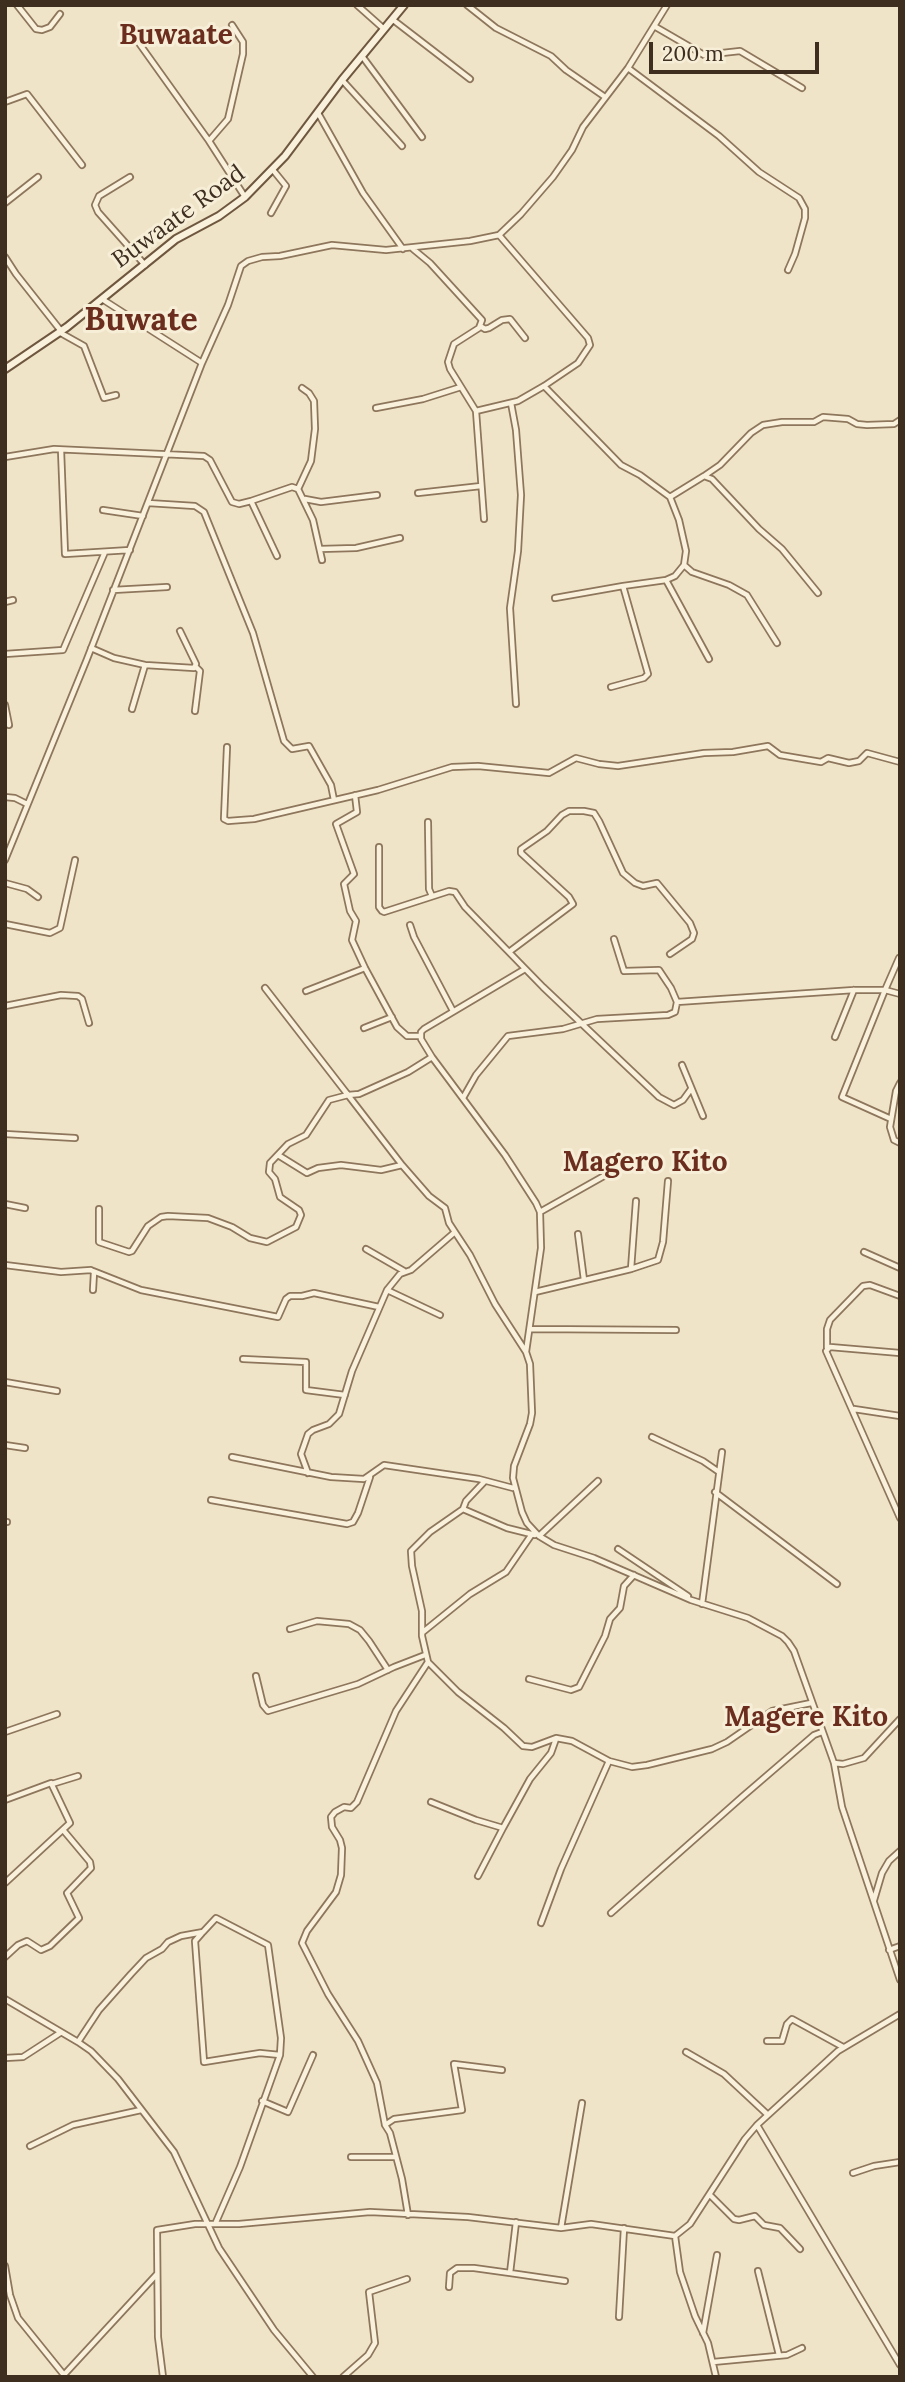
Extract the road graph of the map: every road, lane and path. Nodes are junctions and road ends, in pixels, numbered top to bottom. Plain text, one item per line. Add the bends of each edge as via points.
1 (17, 5) edge
2 (357, 5) edge
3 (404, 5) edge
4 (467, 5) edge
5 (667, 5) edge
6 (60, 14) dead end
7 (392, 19) junction
8 (232, 25) dead end
9 (654, 26) junction
10 (384, 29) junction
11 (129, 37) dead end
12 (362, 56) junction
13 (628, 68) junction
14 (470, 79) dead end
15 (342, 80) junction
16 (802, 88) dead end
17 (605, 97) junction
18 (5, 102) edge
19 (318, 112) junction
20 (422, 137) dead end
21 (209, 141) junction
22 (402, 146) dead end
23 (82, 165) dead end
24 (273, 170) junction
25 (38, 177) dead end
26 (130, 177) dead end
27 (244, 197) junction
28 (5, 203) edge
29 (271, 214) dead end
30 (499, 235) junction
31 (403, 248) junction
32 (412, 248) junction
33 (5, 257) edge
34 (145, 265) junction
35 (788, 270) dead end
36 (102, 299) junction
37 (480, 326) junction
38 (60, 332) junction
39 (525, 338) dead end
40 (202, 363) junction
41 (5, 369) edge
42 (544, 386) junction
43 (461, 387) junction
44 (302, 388) dead end
45 (116, 395) dead end
46 (511, 403) junction
47 (376, 408) dead end
48 (476, 411) junction
49 (900, 420) edge
50 (61, 450) junction
51 (167, 454) junction
52 (5, 457) edge
53 (704, 476) junction
54 (481, 486) junction
55 (298, 489) junction
56 (418, 493) dead end
57 (377, 495) dead end
58 (670, 497) junction
59 (305, 499) junction
60 (251, 501) junction
61 (148, 503) junction
62 (103, 510) dead end
63 (143, 516) junction
64 (484, 519) dead end
65 (400, 538) dead end
66 (130, 550) junction
67 (320, 550) junction
68 (104, 552) junction
69 (276, 556) dead end
70 (322, 559) dead end
71 (684, 565) junction
72 (666, 580) junction
73 (623, 586) junction
74 (167, 587) dead end
75 (113, 590) junction
76 (818, 593) dead end
77 (555, 598) dead end
78 (13, 600) dead end
79 (5, 602) edge
80 (180, 631) dead end
81 (777, 643) dead end
82 (91, 648) junction
83 (5, 654) edge
84 (709, 659) dead end
85 (145, 665) junction
86 (195, 667) junction
87 (611, 687) dead end
88 (516, 704) dead end
89 (5, 705) edge
90 (132, 709) dead end
91 (195, 711) dead end
92 (9, 724) dead end
93 (227, 747) dead end
94 (900, 762) edge
95 (355, 795) junction
96 (5, 797) edge
97 (334, 800) junction
98 (27, 804) junction
99 (428, 822) dead end
100 (379, 847) dead end
101 (7, 851) edge
102 (5, 860) edge
103 (75, 860) dead end
104 (5, 883) edge
105 (432, 896) junction
106 (38, 897) dead end
107 (5, 924) edge
108 (410, 925) dead end
109 (614, 939) dead end
110 (509, 952) junction
111 (670, 954) dead end
112 (899, 958) edge
113 (365, 968) junction
114 (525, 969) junction
115 (265, 988) dead end
116 (854, 990) junction
117 (885, 990) junction
118 (306, 991) dead end
119 (900, 995) edge
120 (677, 1002) junction
121 (5, 1006) edge
122 (453, 1011) junction
123 (392, 1017) junction
124 (580, 1022) junction
125 (89, 1023) dead end
126 (364, 1028) dead end
127 (420, 1036) junction
128 (835, 1037) dead end
129 (432, 1057) junction
130 (682, 1065) dead end
131 (900, 1083) edge
132 (691, 1089) junction
133 (348, 1096) junction
134 (463, 1098) junction
135 (703, 1116) dead end
136 (891, 1119) junction
137 (5, 1134) edge
138 (75, 1138) dead end
139 (900, 1143) edge
140 (278, 1155) junction
141 (627, 1163) dead end
142 (402, 1165) junction
143 (668, 1181) dead end
144 (636, 1201) dead end
145 (5, 1204) edge
146 (25, 1208) dead end
147 (99, 1209) dead end
148 (540, 1212) junction
149 (455, 1232) junction
150 (579, 1234) dead end
151 (366, 1249) dead end
152 (864, 1252) dead end
153 (5, 1265) edge
154 (900, 1268) edge
155 (631, 1269) junction
156 (93, 1271) junction
157 (405, 1271) junction
158 (584, 1280) junction
159 (93, 1290) dead end
160 (387, 1290) junction
161 (535, 1292) junction
162 (900, 1296) edge
163 (379, 1307) junction
164 (440, 1315) dead end
165 (531, 1329) junction
166 (677, 1330) dead end
167 (827, 1348) junction
168 (526, 1352) junction
169 (900, 1353) edge
170 (243, 1359) dead end
171 (5, 1382) edge
172 (57, 1391) dead end
173 (345, 1395) junction
174 (853, 1409) junction
175 (900, 1416) edge
176 (652, 1437) dead end
177 (5, 1445) edge
178 (26, 1448) dead end
179 (722, 1452) dead end
180 (301, 1454) junction
181 (232, 1457) dead end
182 (295, 1469) junction
183 (719, 1472) junction
184 (308, 1473) junction
185 (370, 1476) junction
186 (485, 1481) junction
187 (598, 1481) dead end
188 (514, 1488) junction
189 (715, 1492) junction
190 (211, 1500) dead end
191 (463, 1509) junction
192 (900, 1518) edge
193 (533, 1534) junction
194 (539, 1536) junction
195 (618, 1549) dead end
196 (634, 1575) junction
197 (836, 1584) dead end
198 (691, 1600) junction
199 (702, 1604) junction
200 (290, 1629) dead end
201 (423, 1632) junction
202 (425, 1655) junction
203 (428, 1662) junction
204 (388, 1670) junction
205 (256, 1676) dead end
206 (529, 1679) dead end
207 (811, 1703) junction
208 (57, 1714) dead end
209 (900, 1719) edge
210 (5, 1732) edge
211 (822, 1732) junction
212 (556, 1738) junction
213 (609, 1761) junction
214 (834, 1763) junction
215 (78, 1776) dead end
216 (52, 1784) junction
217 (5, 1800) edge
218 (431, 1802) dead end
219 (503, 1828) junction
220 (64, 1831) junction
221 (899, 1852) edge
222 (478, 1876) dead end
223 (5, 1883) edge
224 (873, 1901) junction
225 (611, 1913) dead end
226 (541, 1923) dead end
227 (203, 1932) junction
228 (900, 1947) edge
229 (889, 1950) junction
230 (5, 1957) edge
231 (900, 1980) edge
232 (5, 1999) edge
233 (900, 2014) edge
234 (60, 2033) junction
235 (767, 2040) dead end
236 (78, 2042) junction
237 (843, 2047) junction
238 (686, 2052) dead end
239 (280, 2055) junction
240 (313, 2055) dead end
241 (5, 2058) edge
242 (502, 2070) dead end
243 (262, 2101) junction
244 (582, 2103) dead end
245 (141, 2110) junction
246 (768, 2115) junction
247 (384, 2125) junction
248 (757, 2125) junction
249 (30, 2146) dead end
250 (351, 2157) dead end
251 (396, 2157) junction
252 (900, 2162) edge
253 (853, 2173) dead end
254 (710, 2195) junction
255 (408, 2215) junction
256 (216, 2222) junction
257 (516, 2222) junction
258 (207, 2224) junction
259 (561, 2228) junction
260 (624, 2228) junction
261 (675, 2236) junction
262 (800, 2249) dead end
263 (717, 2255) dead end
264 (5, 2266) edge
265 (758, 2271) dead end
266 (510, 2273) junction
267 (158, 2274) junction
268 (407, 2279) dead end
269 (565, 2281) dead end
270 (449, 2287) dead end
271 (619, 2316) dead end
272 (703, 2333) junction
273 (802, 2348) dead end
274 (779, 2355) junction
275 (713, 2362) junction
276 (900, 2365) edge
277 (63, 2376) edge
278 (163, 2377) edge
279 (313, 2377) edge
280 (343, 2377) edge
281 (716, 2377) edge

1 - 6 street via 36,29 50,27
2 - 10 street
3 - 7 street, Buwaate Road
4 - 17 street via 496,28 551,56
5 - 9 street
7 - 10 street, Buwaate Road
7 - 14 street
8 - 21 street via 243,42 243,54 231,112
9 - 13 street
9 - 16 street via 704,55 740,51
10 - 12 street, Buwaate Road
11 - 21 street via 136,38
12 - 15 street, Buwaate Road
12 - 20 street
13 - 17 street
13 - 35 street via 759,172 799,198 805,218
15 - 19 street, Buwaate Road
15 - 22 street
17 - 30 street via 553,177
18 - 23 street via 27,94
19 - 24 street, Buwaate Road
19 - 31 street via 363,193
21 - 27 street
24 - 27 street, Buwaate Road
24 - 29 street via 286,186
25 - 28 street
26 - 34 street via 99,197 96,209
27 - 34 street, Buwaate Road via 176,239
30 - 32 street
30 - 42 street via 590,341 578,363
31 - 32 street
31 - 40 street via 332,245 248,261 237,274
32 - 37 street via 480,316
33 - 38 street
34 - 36 street, Buwaate Road
36 - 38 street, Buwaate Road
36 - 40 street
37 - 39 street via 485,329 510,319
37 - 43 street via 450,352 450,369
38 - 41 street, Buwaate Road
38 - 45 street via 83,346 104,398
40 - 51 street
42 - 46 street
42 - 58 street via 621,465
43 - 47 street
43 - 48 street
44 - 55 street via 314,401 315,429 310,461
46 - 48 street
46 - 88 street via 521,495 510,608
48 - 54 street
49 - 53 street via 867,425 823,417 814,422 763,425
50 - 51 street
50 - 52 street
50 - 68 street via 65,554
51 - 60 street via 207,457 230,500
51 - 61 street
53 - 58 street
53 - 76 street via 712,478
54 - 56 street
54 - 64 street
55 - 59 street
55 - 60 street
57 - 59 street via 321,502
58 - 71 street via 686,551
59 - 67 street
60 - 69 street
61 - 63 street
61 - 97 street via 198,507 204,512 253,633 284,741 292,749 309,746 331,785
62 - 63 street
63 - 66 street
65 - 67 street
66 - 68 street
66 - 75 street
67 - 70 street
68 - 83 street via 63,650
71 - 72 street
71 - 81 street via 747,595
72 - 73 street
72 - 84 street
73 - 77 street
73 - 87 street via 648,674
74 - 75 street
75 - 82 street
78 - 79 street
80 - 86 street
82 - 85 street
82 - 98 street
85 - 86 street
85 - 90 street
86 - 91 street via 200,671
89 - 92 street
93 - 97 street via 224,819 228,821
94 - 95 street via 867,753 849,763 828,758 821,762 780,755 768,746 618,766 576,758 549,773 452,767
95 - 97 street
95 - 113 street via 357,812 337,824 355,874 344,884 356,922 352,940
96 - 98 street
98 - 101 street
99 - 105 street
100 - 105 street via 382,911
101 - 102 street
103 - 107 street via 56,931
104 - 106 street
105 - 110 street via 455,892
108 - 122 street
109 - 120 street via 624,971 657,968
110 - 111 street via 572,904 521,849 562,814 584,811 594,813 599,821 622,873 643,886 657,883 690,923 692,939
110 - 114 street
112 - 117 street
113 - 118 street
113 - 123 street
114 - 122 street
114 - 124 street
115 - 133 street
116 - 117 street
116 - 120 street
116 - 128 street
117 - 119 street
117 - 136 street via 842,1097
120 - 124 street via 677,1009 668,1015
121 - 125 street via 78,996
122 - 127 street
123 - 126 street
123 - 127 street via 402,1033
124 - 132 street via 666,1102 678,1104
124 - 134 street via 505,1038
127 - 129 street
129 - 133 street
129 - 134 street
130 - 132 street
131 - 136 street
132 - 135 street
133 - 140 street via 329,1100 306,1135
133 - 142 street
134 - 148 street
136 - 139 street via 892,1136
137 - 138 street
140 - 142 street via 307,1173 334,1166 381,1170
140 - 147 street via 268,1172 280,1197 301,1215 296,1227 267,1242 208,1218 169,1216 148,1226 129,1252 99,1242
141 - 148 street
142 - 149 street via 445,1208
143 - 155 street via 661,1255 653,1263
144 - 155 street
145 - 146 street
148 - 161 street
149 - 157 street
149 - 168 street
150 - 158 street
151 - 157 street
152 - 154 street
153 - 156 street
155 - 158 street
156 - 159 street
156 - 163 street via 141,1290 278,1317 290,1296 314,1293
157 - 160 street
158 - 161 street
160 - 163 street
160 - 164 street
161 - 165 street
162 - 167 street via 870,1284 863,1286 830,1320
163 - 173 street
165 - 166 street
165 - 168 street
167 - 169 street
167 - 174 street
168 - 188 street via 532,1413 514,1466
170 - 173 street via 306,1362 306,1390
171 - 172 street
173 - 180 street via 339,1414 310,1432
174 - 175 street
174 - 192 street
176 - 183 street
177 - 178 street
179 - 183 street
180 - 182 street
180 - 184 street
181 - 182 street
182 - 184 street
183 - 189 street
184 - 185 street via 359,1480
185 - 186 street via 384,1465
185 - 190 street via 358,1513 346,1524
186 - 188 street
186 - 191 street
187 - 194 street
188 - 194 street via 527,1523
189 - 197 street
189 - 199 street
191 - 193 street
191 - 201 street via 411,1551
193 - 194 street
193 - 201 street via 506,1572
194 - 196 street
195 - 198 street
196 - 198 street
196 - 206 street via 624,1586 620,1608 610,1619 579,1687 571,1690
198 - 199 street
199 - 207 street via 748,1618 782,1636 794,1651
200 - 204 street via 317,1621 349,1624 360,1630
201 - 202 street
202 - 203 street
202 - 204 street
203 - 212 street via 517,1742 532,1747
203 - 247 street via 396,1711 357,1802 331,1817 342,1848 341,1875 336,1892 303,1938 313,1968 358,2041 377,2083
204 - 205 street via 358,1685 268,1711
207 - 211 street
207 - 213 street via 772,1712 727,1742 697,1754 632,1767
208 - 210 street
209 - 214 street via 864,1758
211 - 214 street
211 - 225 street
212 - 213 street via 572,1741
212 - 219 street via 555,1748 530,1779
213 - 226 street
214 - 224 street via 842,1807
215 - 216 street
216 - 217 street
216 - 220 street via 70,1822
218 - 219 street
219 - 222 street
220 - 223 street
220 - 230 street via 92,1868 67,1893 79,1918 50,1946 41,1950 27,1941
221 - 224 street via 882,1873
224 - 229 street
227 - 236 street via 181,1936 146,1958 99,2010
227 - 239 street via 216,1918 268,1945
227 - 239 street via 195,1941 204,2062 260,2053
228 - 229 street
229 - 231 street
232 - 234 street
233 - 237 street
234 - 236 street
234 - 241 street via 23,2057
235 - 237 street via 782,2041 792,2019
236 - 245 street
237 - 246 street
238 - 246 street via 724,2074
239 - 243 street
240 - 243 street via 288,2112
242 - 247 street via 454,2064 462,2110 394,2119
243 - 256 street
244 - 259 street
245 - 249 street via 74,2125
245 - 258 street via 177,2157
246 - 248 street
247 - 251 street
248 - 254 street
248 - 276 street
250 - 251 street
251 - 255 street
252 - 253 street
254 - 261 street via 690,2224
254 - 262 street via 734,2218 755,2216 764,2225 780,2228
255 - 256 street via 370,2212
255 - 257 street
256 - 258 street
257 - 259 street
257 - 266 street
258 - 267 street via 157,2230
258 - 279 street via 274,2330
259 - 260 street via 591,2224
260 - 261 street
260 - 271 street
261 - 272 street via 680,2272
263 - 272 street
264 - 277 street via 19,2318
265 - 274 street
266 - 269 street
266 - 270 street via 457,2268 450,2273
267 - 277 street
267 - 278 street
268 - 280 street via 369,2292 375,2343
272 - 275 street
273 - 274 street
274 - 275 street
275 - 281 street

